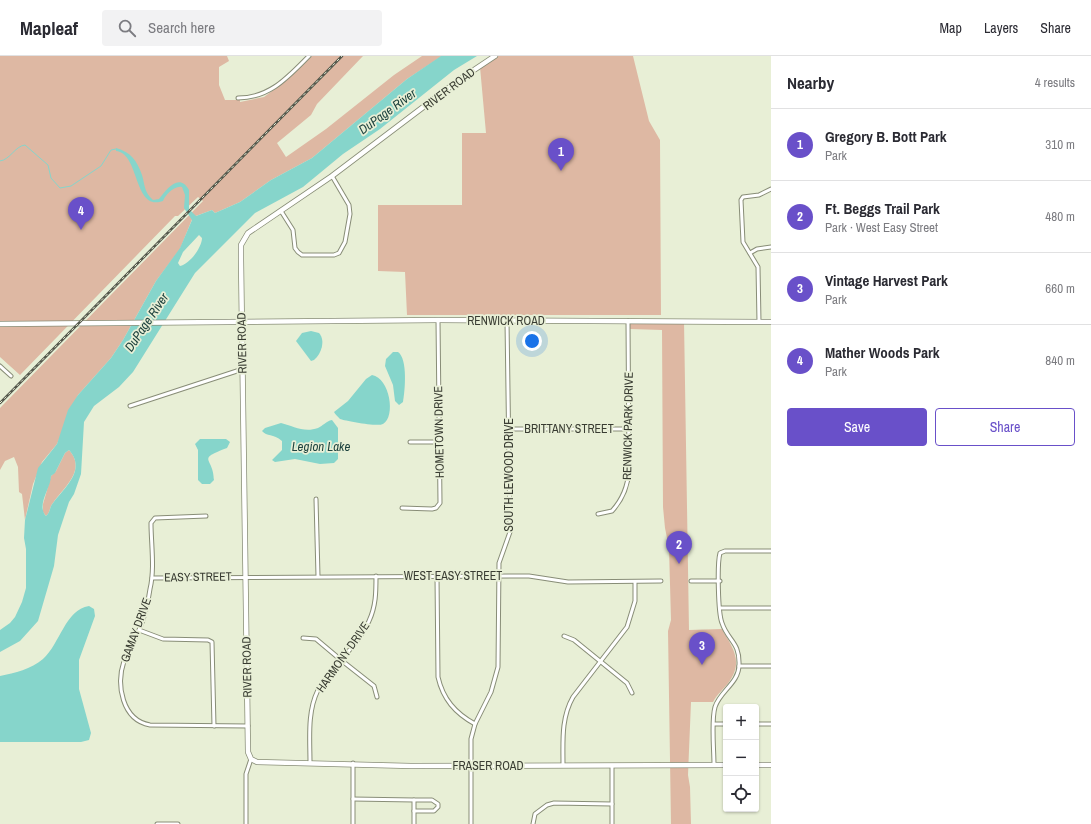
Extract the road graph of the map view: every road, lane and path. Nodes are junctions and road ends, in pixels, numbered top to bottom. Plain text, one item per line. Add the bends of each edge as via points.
1 (309, 56) edge
2 (495, 56) edge
3 (238, 98) dead end
4 (332, 176) junction
5 (771, 189) edge
6 (281, 211) junction
7 (771, 247) edge
8 (750, 253) junction
9 (438, 320) junction
10 (241, 321) junction
11 (507, 321) junction
12 (628, 321) junction
13 (759, 322) junction
14 (771, 322) edge
15 (0, 324) edge
16 (0, 366) edge
17 (243, 369) junction
18 (11, 376) dead end
19 (130, 406) dead end
20 (509, 429) junction
21 (629, 429) junction
22 (410, 442) dead end
23 (439, 442) junction
24 (316, 499) dead end
25 (402, 508) dead end
26 (598, 514) dead end
27 (206, 516) dead end
28 (771, 551) edge
29 (245, 576) junction
30 (318, 576) junction
31 (376, 576) junction
32 (437, 576) junction
33 (499, 576) junction
34 (152, 578) junction
35 (661, 581) dead end
36 (691, 581) dead end
37 (720, 581) junction
38 (635, 582) junction
39 (720, 608) junction
40 (771, 608) edge
41 (139, 630) junction
42 (564, 636) dead end
43 (303, 638) dead end
44 (341, 660) junction
45 (601, 661) junction
46 (739, 666) junction
47 (771, 666) edge
48 (632, 693) dead end
49 (377, 697) dead end
50 (475, 724) junction
51 (714, 724) junction
52 (723, 724) edge
53 (759, 724) edge
54 (771, 724) edge
55 (214, 726) junction
56 (248, 726) junction
57 (251, 759) junction
58 (310, 763) junction
59 (353, 763) junction
60 (563, 765) junction
61 (714, 765) junction
62 (723, 765) edge
63 (759, 765) edge
64 (771, 765) edge
65 (471, 766) junction
66 (612, 766) junction
67 (353, 799) junction
68 (414, 800) junction
69 (612, 804) junction
70 (414, 811) junction
71 (157, 824) edge
72 (178, 824) edge
73 (246, 824) edge
74 (353, 824) edge
75 (414, 824) edge
76 (471, 824) edge
77 (533, 824) edge
78 (612, 824) edge

1 - 3 street via 271,90 250,98
2 - 4 street, RIVER ROAD via 459,80
4 - 6 street, RIVER ROAD
4 - 6 street via 349,205 350,214 345,242 339,253 302,255 295,248 293,230
5 - 8 street via 758,195 743,197 741,200 743,242
6 - 10 street, RIVER ROAD via 243,239
7 - 8 street
8 - 13 street via 758,267
9 - 10 street, RENWICK ROAD
9 - 11 street, RENWICK ROAD
9 - 23 street, HOMETOWN DRIVE
10 - 15 street, RENWICK ROAD
10 - 17 street, RIVER ROAD
11 - 12 street, RENWICK ROAD
11 - 20 street, SOUTH LEWOOD DRIVE
12 - 13 street, RENWICK ROAD
12 - 21 street, RENWICK PARK DRIVE
13 - 14 street, RENWICK ROAD
16 - 18 street
17 - 19 street
17 - 29 street, RIVER ROAD
20 - 21 street, BRITTANY STREET
20 - 33 street, SOUTH LEWOOD DRIVE via 510,532 499,563
21 - 26 street, RENWICK PARK DRIVE via 630,470 624,493 612,511
22 - 23 street
23 - 25 street, HOMETOWN DRIVE via 438,506 432,509
24 - 30 street
27 - 34 street, GAMAY DRIVE via 152,520
28 - 37 street via 720,553
29 - 30 street, WEST EASY STREET
29 - 34 street, EASY STREET
29 - 56 street, RIVER ROAD
30 - 31 street, WEST EASY STREET
31 - 32 street, WEST EASY STREET
31 - 44 street, HARMONY DRIVE via 376,595 369,622
32 - 33 street, WEST EASY STREET
32 - 50 street via 438,677 441,691 457,712
33 - 38 street, WEST EASY STREET via 529,576 568,582
33 - 50 street, SOUTH LEWOOD DRIVE via 498,667 491,692
34 - 41 street, GAMAY DRIVE
35 - 38 street, WEST EASY STREET
36 - 37 street
37 - 39 street
38 - 45 street via 635,601 627,627
39 - 40 street
39 - 46 street via 722,624 737,647
41 - 55 street via 163,639 212,642
41 - 55 street, GAMAY DRIVE via 127,654 122,673 122,693 128,712 141,724
42 - 45 street via 574,640
43 - 44 street via 316,639
44 - 49 street via 374,686
44 - 58 street, HARMONY DRIVE via 318,691 314,702 310,718
45 - 48 street via 631,687
45 - 60 street via 567,706 563,726
46 - 47 street
46 - 51 street via 737,675 716,703
50 - 65 street, SOUTH LEWOOD DRIVE via 471,739
51 - 52 street
51 - 61 street
53 - 54 street
55 - 56 street, GAMAY DRIVE
56 - 57 street, RIVER ROAD via 248,752
57 - 58 street, FRASER ROAD via 257,762
57 - 73 street via 246,774
58 - 59 street, FRASER ROAD
59 - 65 street, FRASER ROAD
59 - 67 street
60 - 65 street, FRASER ROAD
60 - 66 street, FRASER ROAD
61 - 62 street, FRASER ROAD
61 - 66 street, FRASER ROAD
63 - 64 street
65 - 76 street, SOUTH LEWOOD DRIVE
66 - 69 street
67 - 68 street
67 - 74 street
68 - 70 street
68 - 70 street via 432,800 438,804 434,811
69 - 77 street via 546,805 534,814
69 - 78 street
70 - 75 street
71 - 72 street

